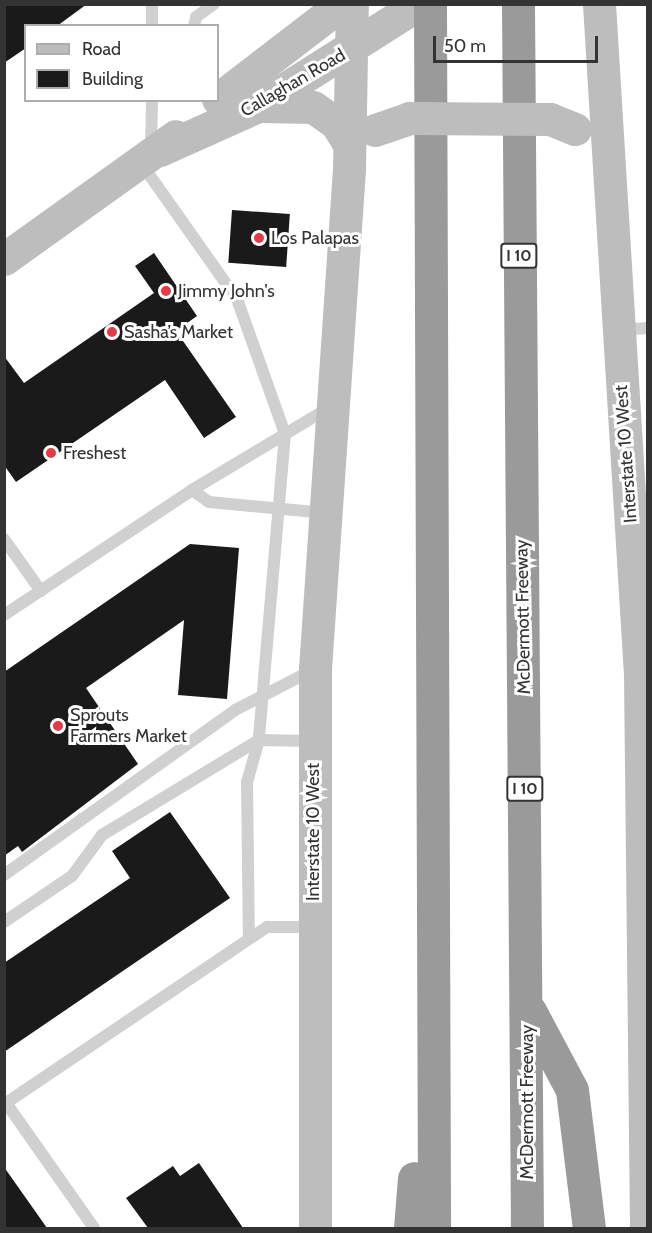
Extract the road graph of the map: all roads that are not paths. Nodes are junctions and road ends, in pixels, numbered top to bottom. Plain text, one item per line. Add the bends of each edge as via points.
1 (152, 4) edge
2 (214, 4) edge
3 (342, 4) edge
4 (352, 4) edge
5 (419, 4) edge
6 (430, 4) edge
7 (518, 4) edge
8 (599, 4) edge
9 (152, 24) edge
10 (194, 24) edge
11 (363, 42) junction
12 (219, 98) edge
13 (152, 102) edge
14 (214, 102) edge
15 (258, 106) junction
16 (357, 148) junction
17 (151, 157) junction
18 (606, 167) junction
19 (4, 259) edge
20 (632, 329) edge
21 (333, 405) junction
22 (285, 434) junction
23 (192, 490) junction
24 (280, 509) junction
25 (326, 513) junction
26 (4, 539) edge
27 (41, 591) junction
28 (4, 615) edge
29 (315, 669) junction
30 (263, 696) junction
31 (259, 740) junction
32 (313, 741) junction
33 (644, 776) edge
34 (4, 875) edge
35 (4, 922) edge
36 (313, 927) junction
37 (249, 939) junction
38 (432, 958) junction
39 (527, 1007) junction
40 (647, 1142) edge
41 (94, 1228) edge
42 (315, 1228) edge
43 (410, 1228) edge
44 (434, 1228) edge
45 (527, 1228) edge
46 (589, 1228) edge
47 (646, 1228) edge

1 - 9 lane
2 - 10 lane via 196,17
3 - 12 main road, Callaghan Road
4 - 11 main road, Interstate 10 West
5 - 11 main road, Callaghan Road
6 - 38 highway
7 - 39 highway, McDermott Freeway / I 10
8 - 18 main road, Interstate 10 West
11 - 15 main road, Callaghan Road
11 - 16 main road, Interstate 10 West
13 - 17 lane
14 - 17 main road, Callaghan Road
15 - 16 main road via 313,107 336,123
15 - 17 main road, Callaghan Road
16 - 18 main road, bridge via 410,118 550,119 575,129 592,143
16 - 21 main road, Interstate 10 West
17 - 19 main road, Callaghan Road
17 - 22 lane via 237,299
18 - 20 main road, Interstate 10 West
20 - 33 main road, Interstate 10 West
21 - 22 lane
21 - 25 main road, Interstate 10 West
22 - 23 lane
22 - 24 lane
23 - 24 lane via 209,502
23 - 27 lane
24 - 25 lane
24 - 30 lane
25 - 29 main road, Interstate 10 West
26 - 27 lane
27 - 28 lane
29 - 30 lane
29 - 32 main road, Interstate 10 West
30 - 31 lane
30 - 34 lane via 235,710
31 - 32 lane
31 - 35 lane via 102,835 72,876
31 - 37 lane via 247,782
32 - 36 main road, Interstate 10 West
33 - 40 main road, Interstate 10 West
36 - 37 lane via 267,927
36 - 42 main road, Interstate 10 West
37 - 41 lane via 6,1103
38 - 43 highway
38 - 44 highway
39 - 45 highway, McDermott Freeway / I 10
39 - 46 highway via 572,1090
40 - 47 main road, Interstate 10 West

